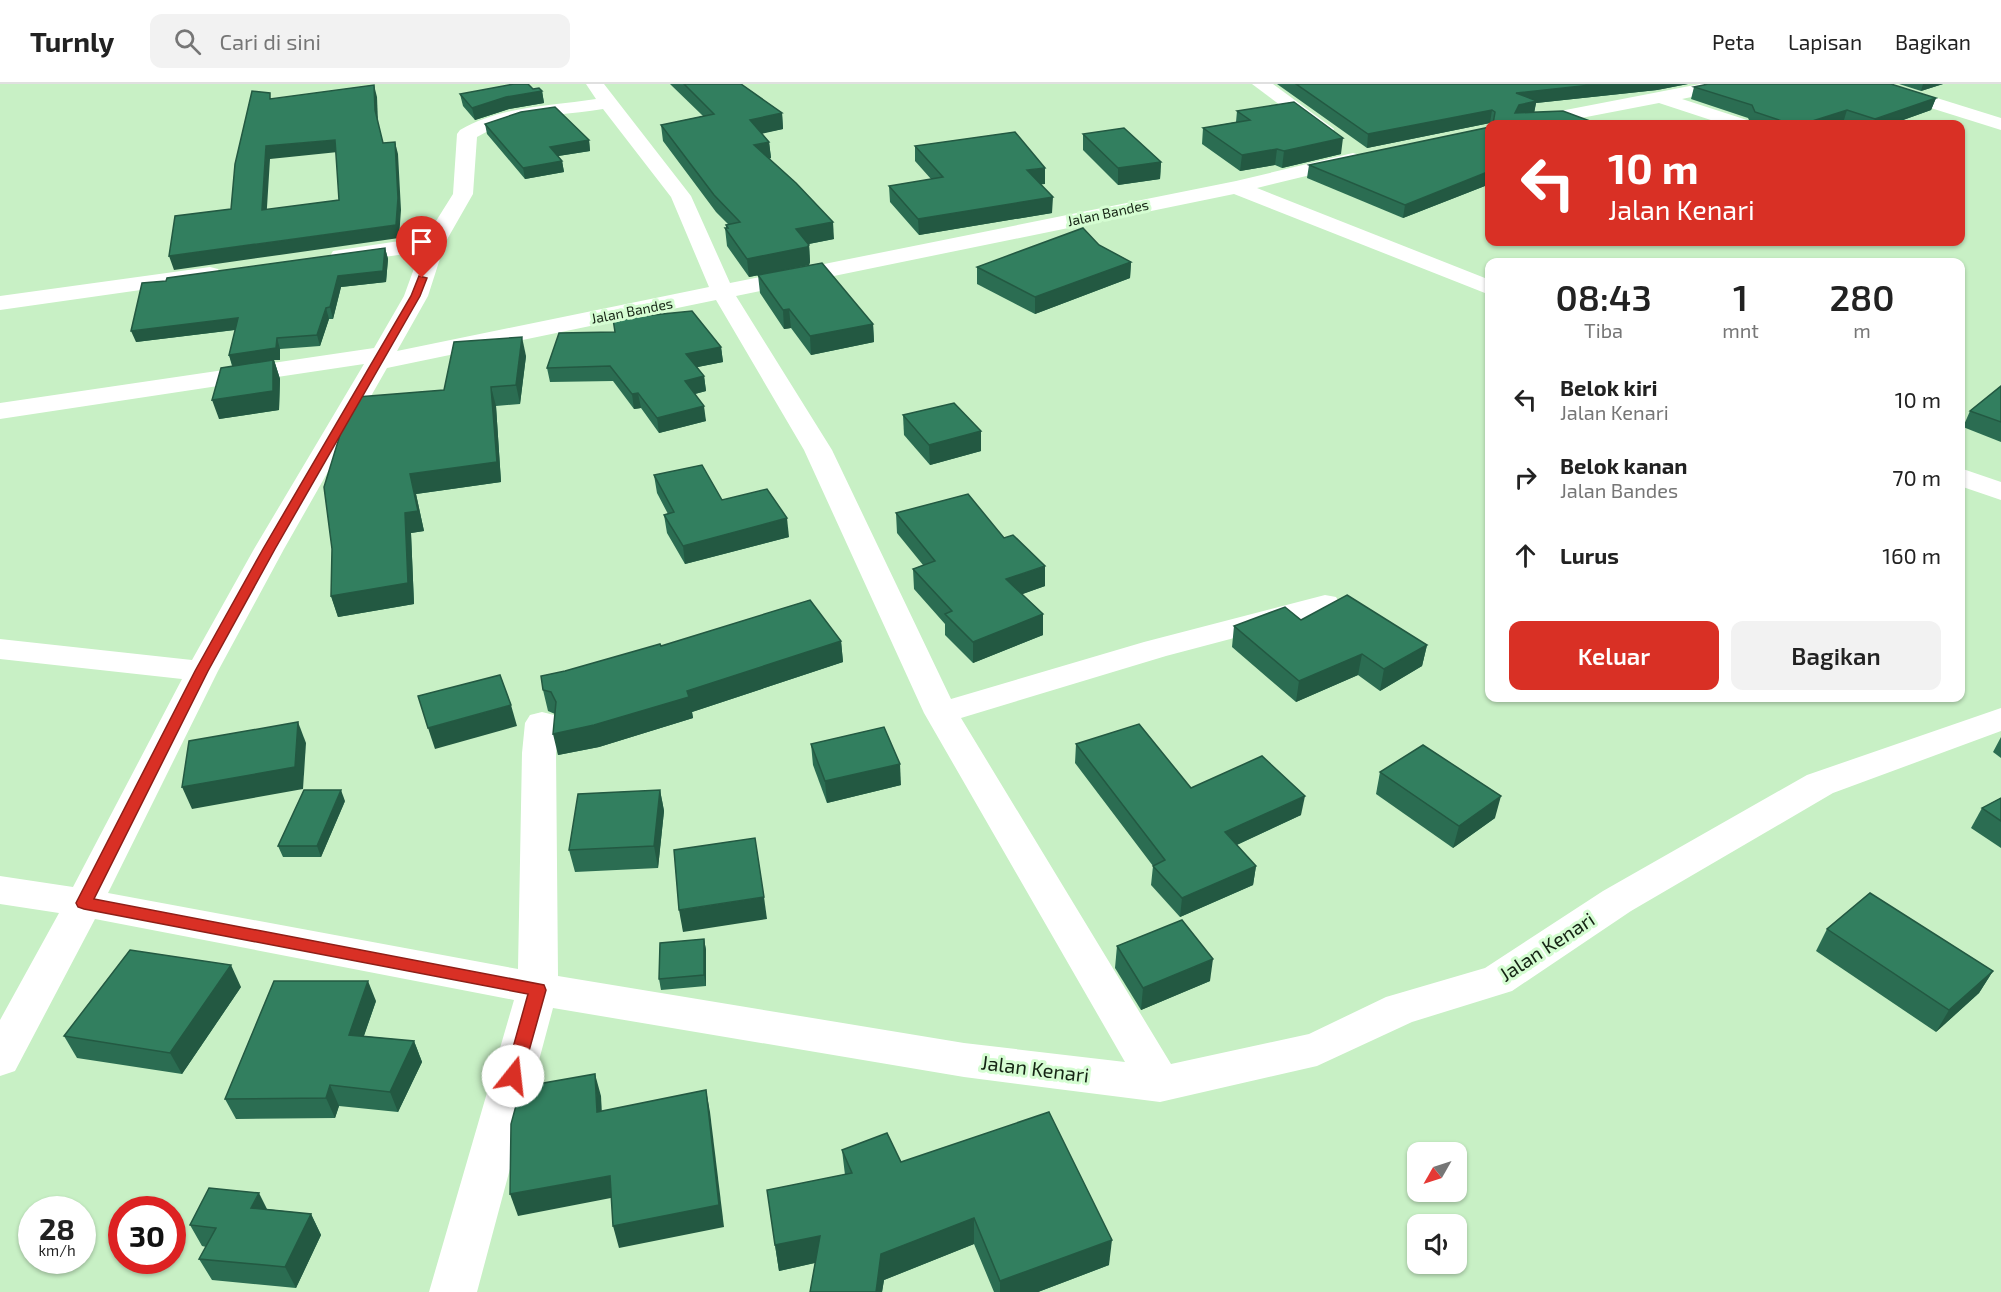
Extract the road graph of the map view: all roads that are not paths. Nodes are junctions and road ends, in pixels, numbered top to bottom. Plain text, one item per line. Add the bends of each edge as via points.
1 (1261, 84) edge
2 (1728, 84) edge
3 (1873, 84) edge
4 (602, 94) edge
5 (1662, 98) junction
6 (1545, 120) edge
7 (1728, 120) edge
8 (2001, 124) edge
9 (1236, 187) junction
10 (434, 243) junction
11 (318, 259) edge
12 (236, 271) edge
13 (1485, 286) edge
14 (723, 293) junction
15 (0, 303) edge
16 (380, 358) junction
17 (0, 411) edge
18 (1965, 478) edge
19 (2001, 492) edge
20 (1325, 604) edge
21 (0, 648) edge
22 (202, 671) junction
23 (941, 713) junction
24 (2001, 719) edge
25 (542, 723) dead end
26 (0, 890) edge
27 (84, 903) junction
28 (538, 990) junction
29 (0, 1059) edge
30 (1160, 1084) junction
31 (453, 1292) edge

1 - 9 street, Jalan Bandes via 1353,148
2 - 5 street
3 - 8 street
4 - 10 street via 479,127 467,134 463,194
4 - 14 street via 681,196
5 - 6 street
5 - 7 street
9 - 13 street
9 - 14 street, Jalan Bandes
10 - 11 street
10 - 16 street via 416,296
12 - 15 street
14 - 16 street, Jalan Bandes
14 - 23 street via 818,450
16 - 17 street, Jalan Bandes
16 - 22 street
18 - 19 street
20 - 23 street via 1155,649
21 - 22 street
22 - 27 street
23 - 30 street
24 - 30 street, Jalan Kenari via 1820,784 1617,901 1498,980 1400,1009 1317,1049
25 - 28 street
26 - 27 street, Jalan Kenari
27 - 28 street, Jalan Kenari
27 - 29 street
28 - 30 street, Jalan Kenari via 964,1060
28 - 31 street

